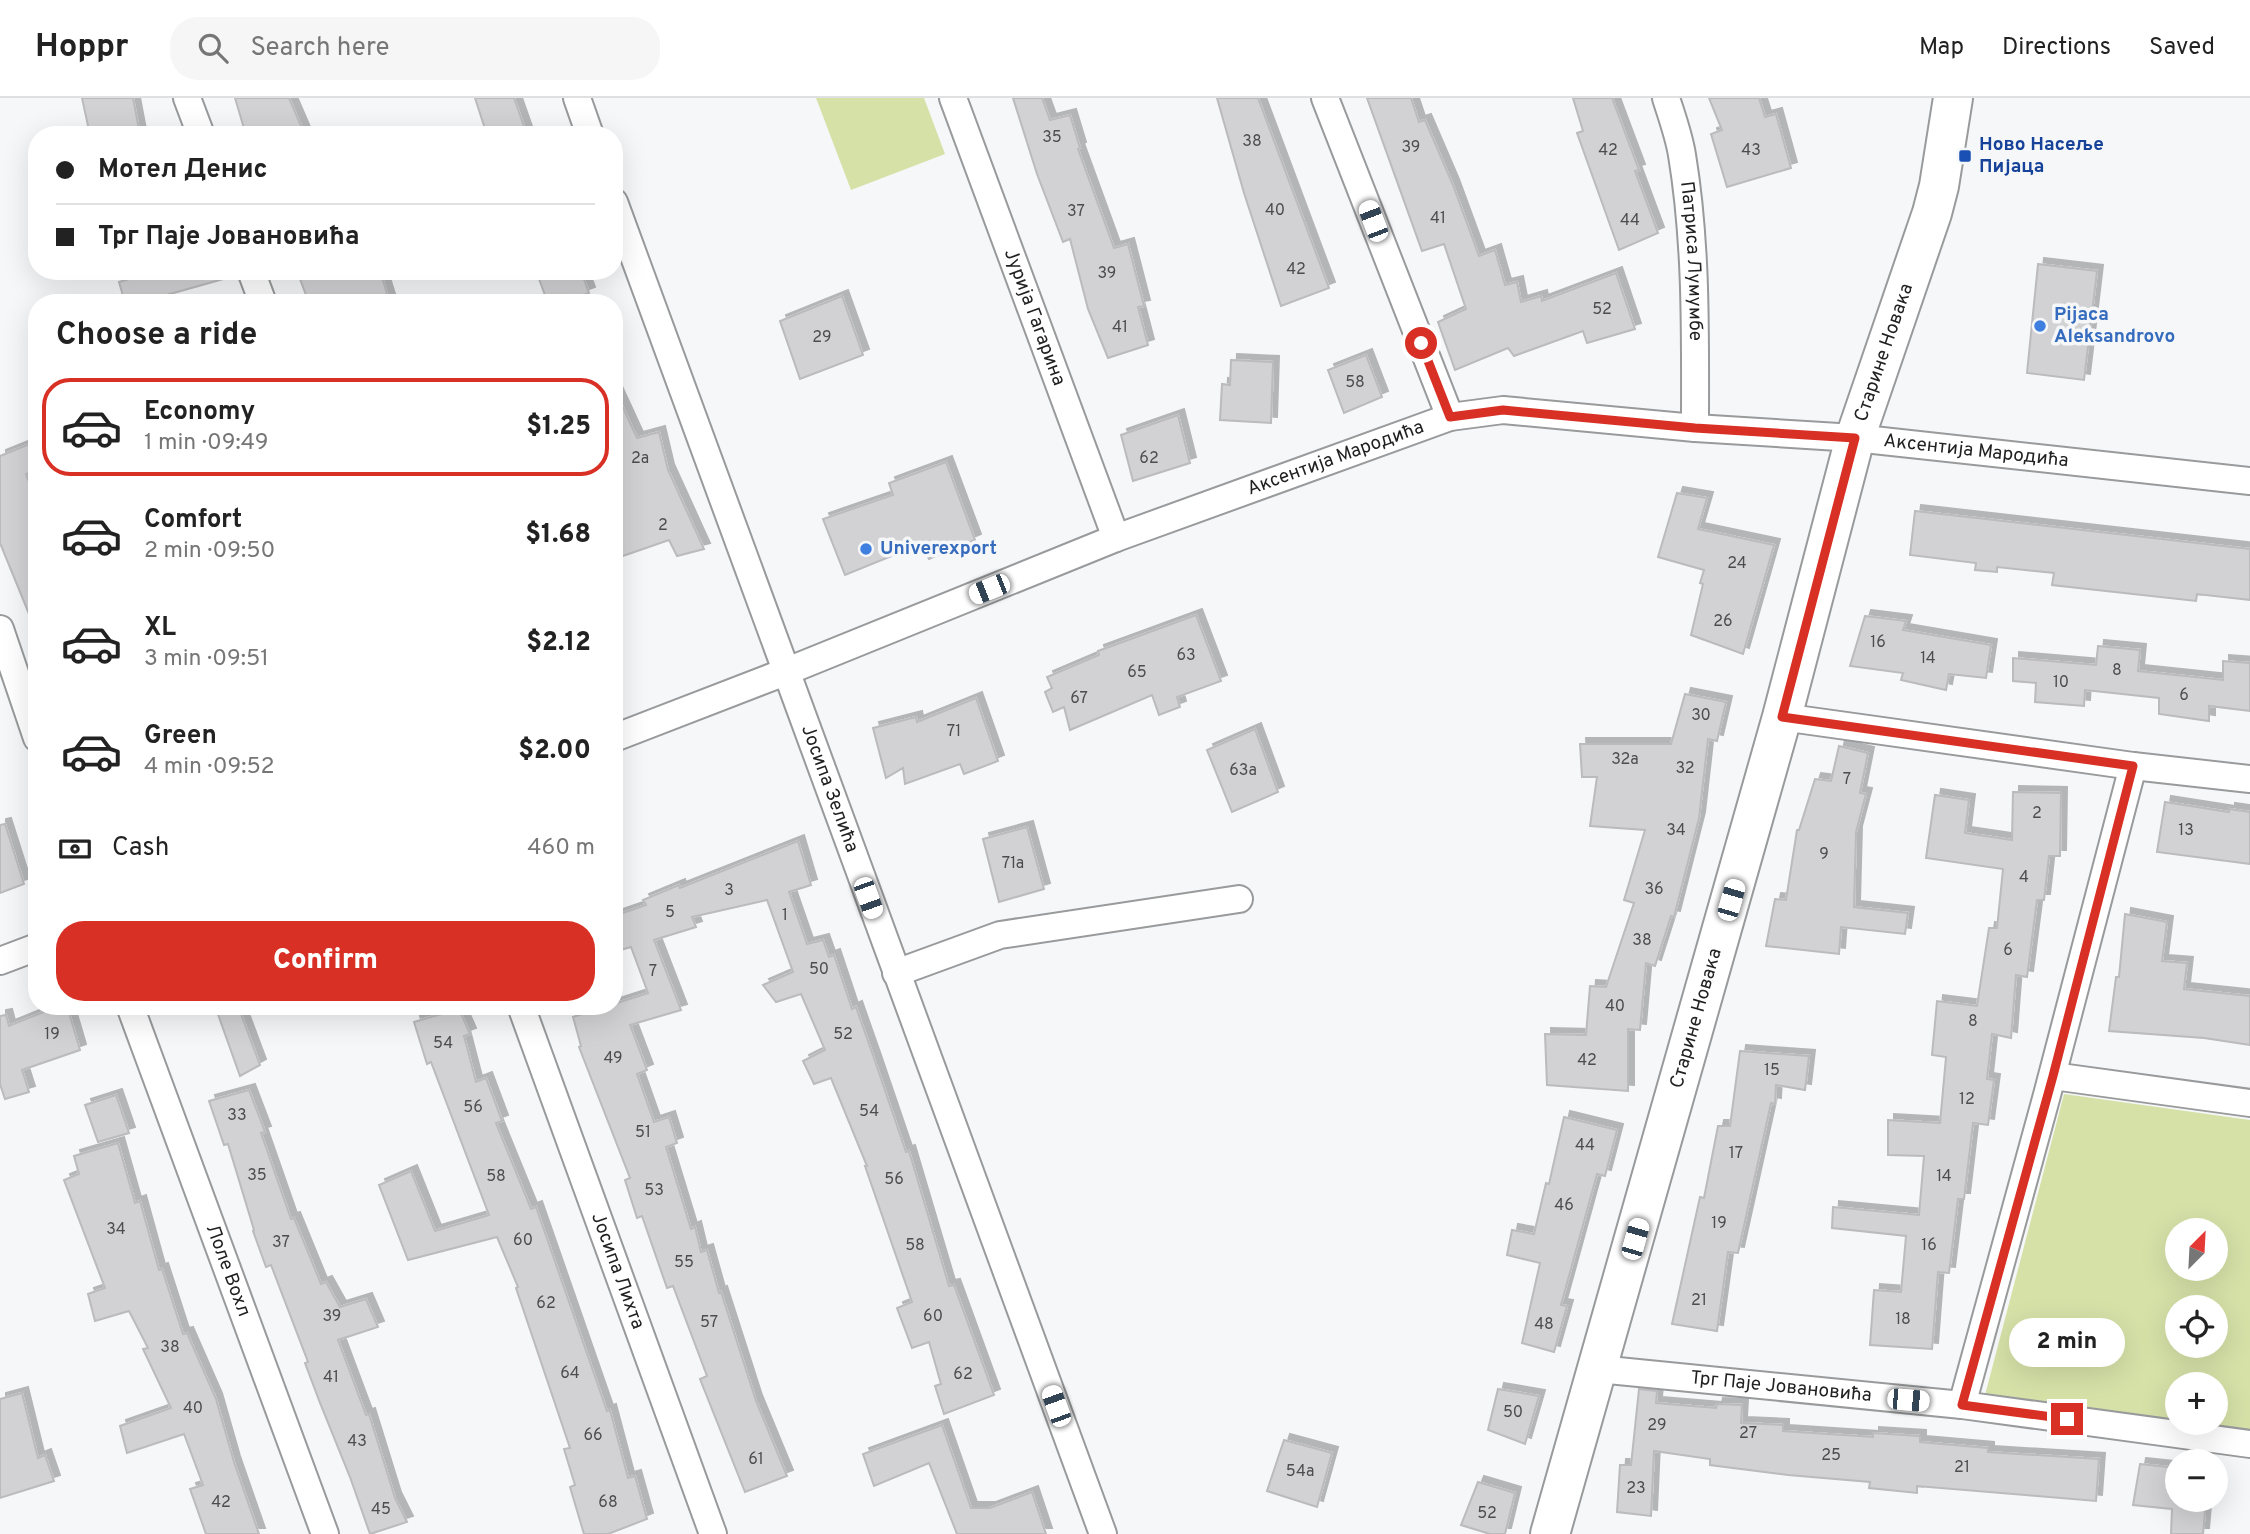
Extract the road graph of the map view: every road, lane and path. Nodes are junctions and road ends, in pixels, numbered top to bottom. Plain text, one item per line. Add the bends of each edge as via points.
1 (187, 98) edge
2 (576, 98) edge
3 (953, 98) edge
4 (1325, 98) edge
5 (1666, 98) edge
6 (1953, 98) edge
7 (198, 126) edge
8 (587, 126) edge
9 (623, 227) edge
10 (1450, 417) junction
11 (1695, 428) junction
12 (1855, 438) junction
13 (2250, 481) edge
14 (1116, 538) junction
15 (0, 629) edge
16 (785, 672) junction
17 (28, 711) edge
18 (1782, 717) junction
19 (623, 735) edge
20 (2133, 766) junction
21 (2250, 779) edge
22 (1239, 898) dead end
23 (28, 950) edge
24 (0, 961) edge
25 (896, 973) junction
26 (133, 1015) edge
27 (525, 1015) edge
28 (2053, 1076) junction
29 (2250, 1103) edge
30 (1598, 1370) junction
31 (1962, 1405) junction
32 (2250, 1444) edge
33 (325, 1534) edge
34 (713, 1534) edge
35 (1103, 1534) edge
36 (1550, 1534) edge

1 - 7 street
2 - 8 street
3 - 14 street, Јурија Гагарина
4 - 10 street
5 - 11 street, Патриса Лумумбе via 1682,152 1691,220
6 - 12 street, Старине Новака via 1932,213
9 - 16 street, Јосипа Зелића
10 - 11 street, Аксентија Мародића via 1503,410
10 - 14 street, Аксентија Мародића
11 - 12 street, Аксентија Мародића
12 - 13 street, Аксентија Мародића
12 - 18 street, Старине Новака
14 - 16 street, Аксентија Мародића
15 - 17 street
16 - 19 street, Аксентија Мародића
16 - 25 street, Јосипа Зелића
18 - 20 street
18 - 30 street, Старине Новака
20 - 21 street
20 - 28 street
22 - 25 street via 1000,935
23 - 24 street
25 - 35 street, Јосипа Зелића
26 - 33 street, Лоле Вохл
27 - 34 street, Јосипа Лихта
28 - 29 street
28 - 31 street
30 - 31 street, Трг Паје Јовановића
30 - 36 street, Старине Новака
31 - 32 street, Трг Паје Јовановића

